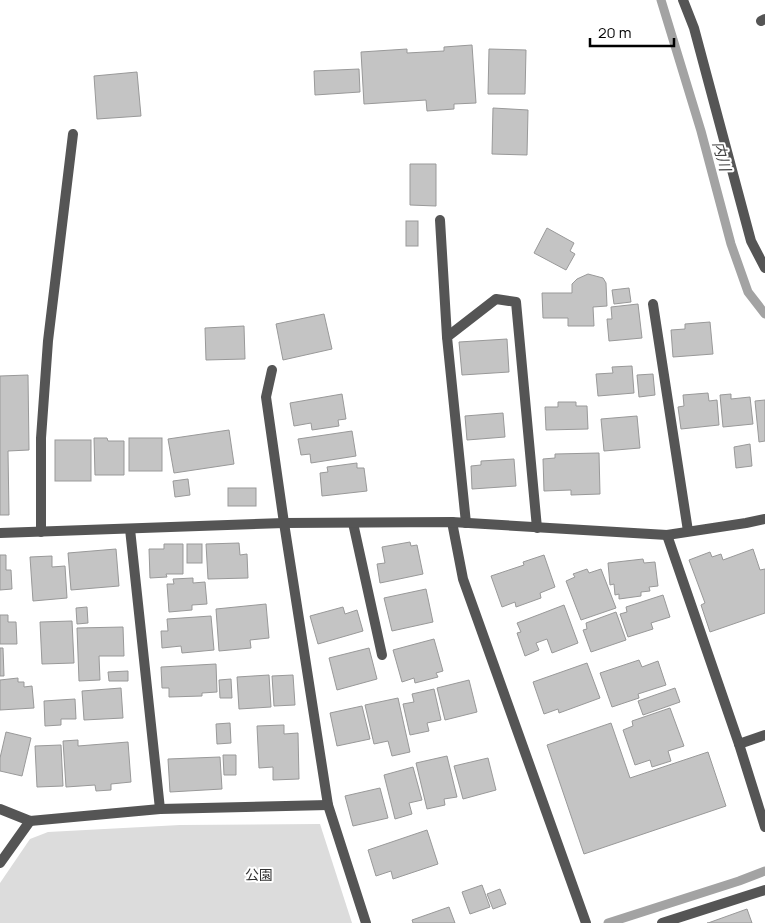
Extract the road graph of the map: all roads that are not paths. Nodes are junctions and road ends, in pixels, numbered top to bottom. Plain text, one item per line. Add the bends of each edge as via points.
1 (683, 0) edge
2 (73, 134) dead end
3 (440, 220) dead end
4 (765, 268) edge
5 (653, 304) dead end
6 (447, 337) junction
7 (272, 370) dead end
8 (765, 519) edge
9 (452, 522) junction
10 (284, 523) junction
11 (353, 523) junction
12 (466, 523) junction
13 (537, 528) junction
14 (130, 529) junction
15 (688, 531) junction
16 (41, 532) junction
17 (0, 533) edge
18 (667, 535) junction
19 (382, 655) dead end
20 (765, 735) edge
21 (739, 744) junction
22 (328, 806) junction
23 (0, 809) edge
24 (160, 809) junction
25 (30, 821) junction
26 (765, 827) edge
27 (0, 862) edge
28 (765, 890) edge
29 (366, 923) edge
30 (586, 923) edge
31 (662, 923) edge

1 - 4 street via 694,28 751,241
2 - 16 street via 48,341 41,438
3 - 6 street
5 - 15 street
6 - 12 street
6 - 13 street via 496,298 516,302
7 - 10 street via 266,397
8 - 15 street
9 - 11 street
9 - 12 street
9 - 30 street via 463,579
10 - 11 street
10 - 14 street
10 - 22 street
11 - 19 street
12 - 13 street
13 - 18 street
14 - 16 street
14 - 24 street
15 - 18 street
16 - 17 street
18 - 21 street
20 - 21 street
21 - 26 street
22 - 24 street
22 - 29 street
23 - 25 street
24 - 25 street
25 - 27 street
28 - 31 street

